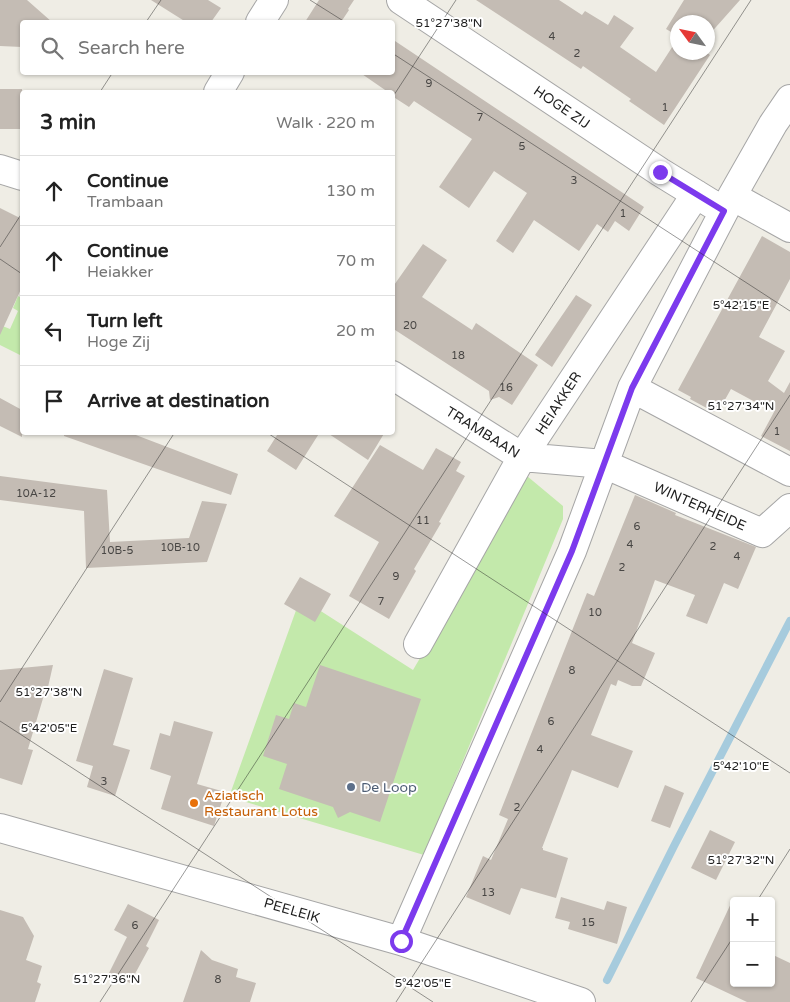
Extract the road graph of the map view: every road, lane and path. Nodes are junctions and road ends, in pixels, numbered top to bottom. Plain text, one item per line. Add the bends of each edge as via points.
1 (274, 0) edge
2 (401, 0) edge
3 (261, 20) edge
4 (228, 75) edge
5 (219, 90) edge
6 (790, 98) edge
7 (782, 129) edge
8 (0, 169) edge
9 (20, 175) edge
10 (696, 194) junction
11 (728, 203) junction
12 (790, 228) edge
13 (395, 377) edge
14 (632, 388) junction
15 (522, 457) junction
16 (604, 464) junction
17 (790, 472) edge
18 (790, 508) edge
19 (418, 644) dead end
20 (0, 828) edge
21 (401, 941) junction
22 (581, 1002) edge

1 - 3 street
2 - 10 street, HOGE ZIJ
4 - 5 street
6 - 7 street
7 - 11 street
8 - 9 street
10 - 11 street, HOGE ZIJ
10 - 15 street, HEIAKKER
11 - 12 street, HOGE ZIJ
11 - 14 street
13 - 15 street, TRAMBAAN
14 - 16 street
14 - 17 street
15 - 16 street, TRAMBAAN
15 - 19 street, HEIAKKER
16 - 18 street, WINTERHEIDE via 762,533
16 - 21 street via 572,551
20 - 21 street, PEELEIK
21 - 22 street, PEELEIK

